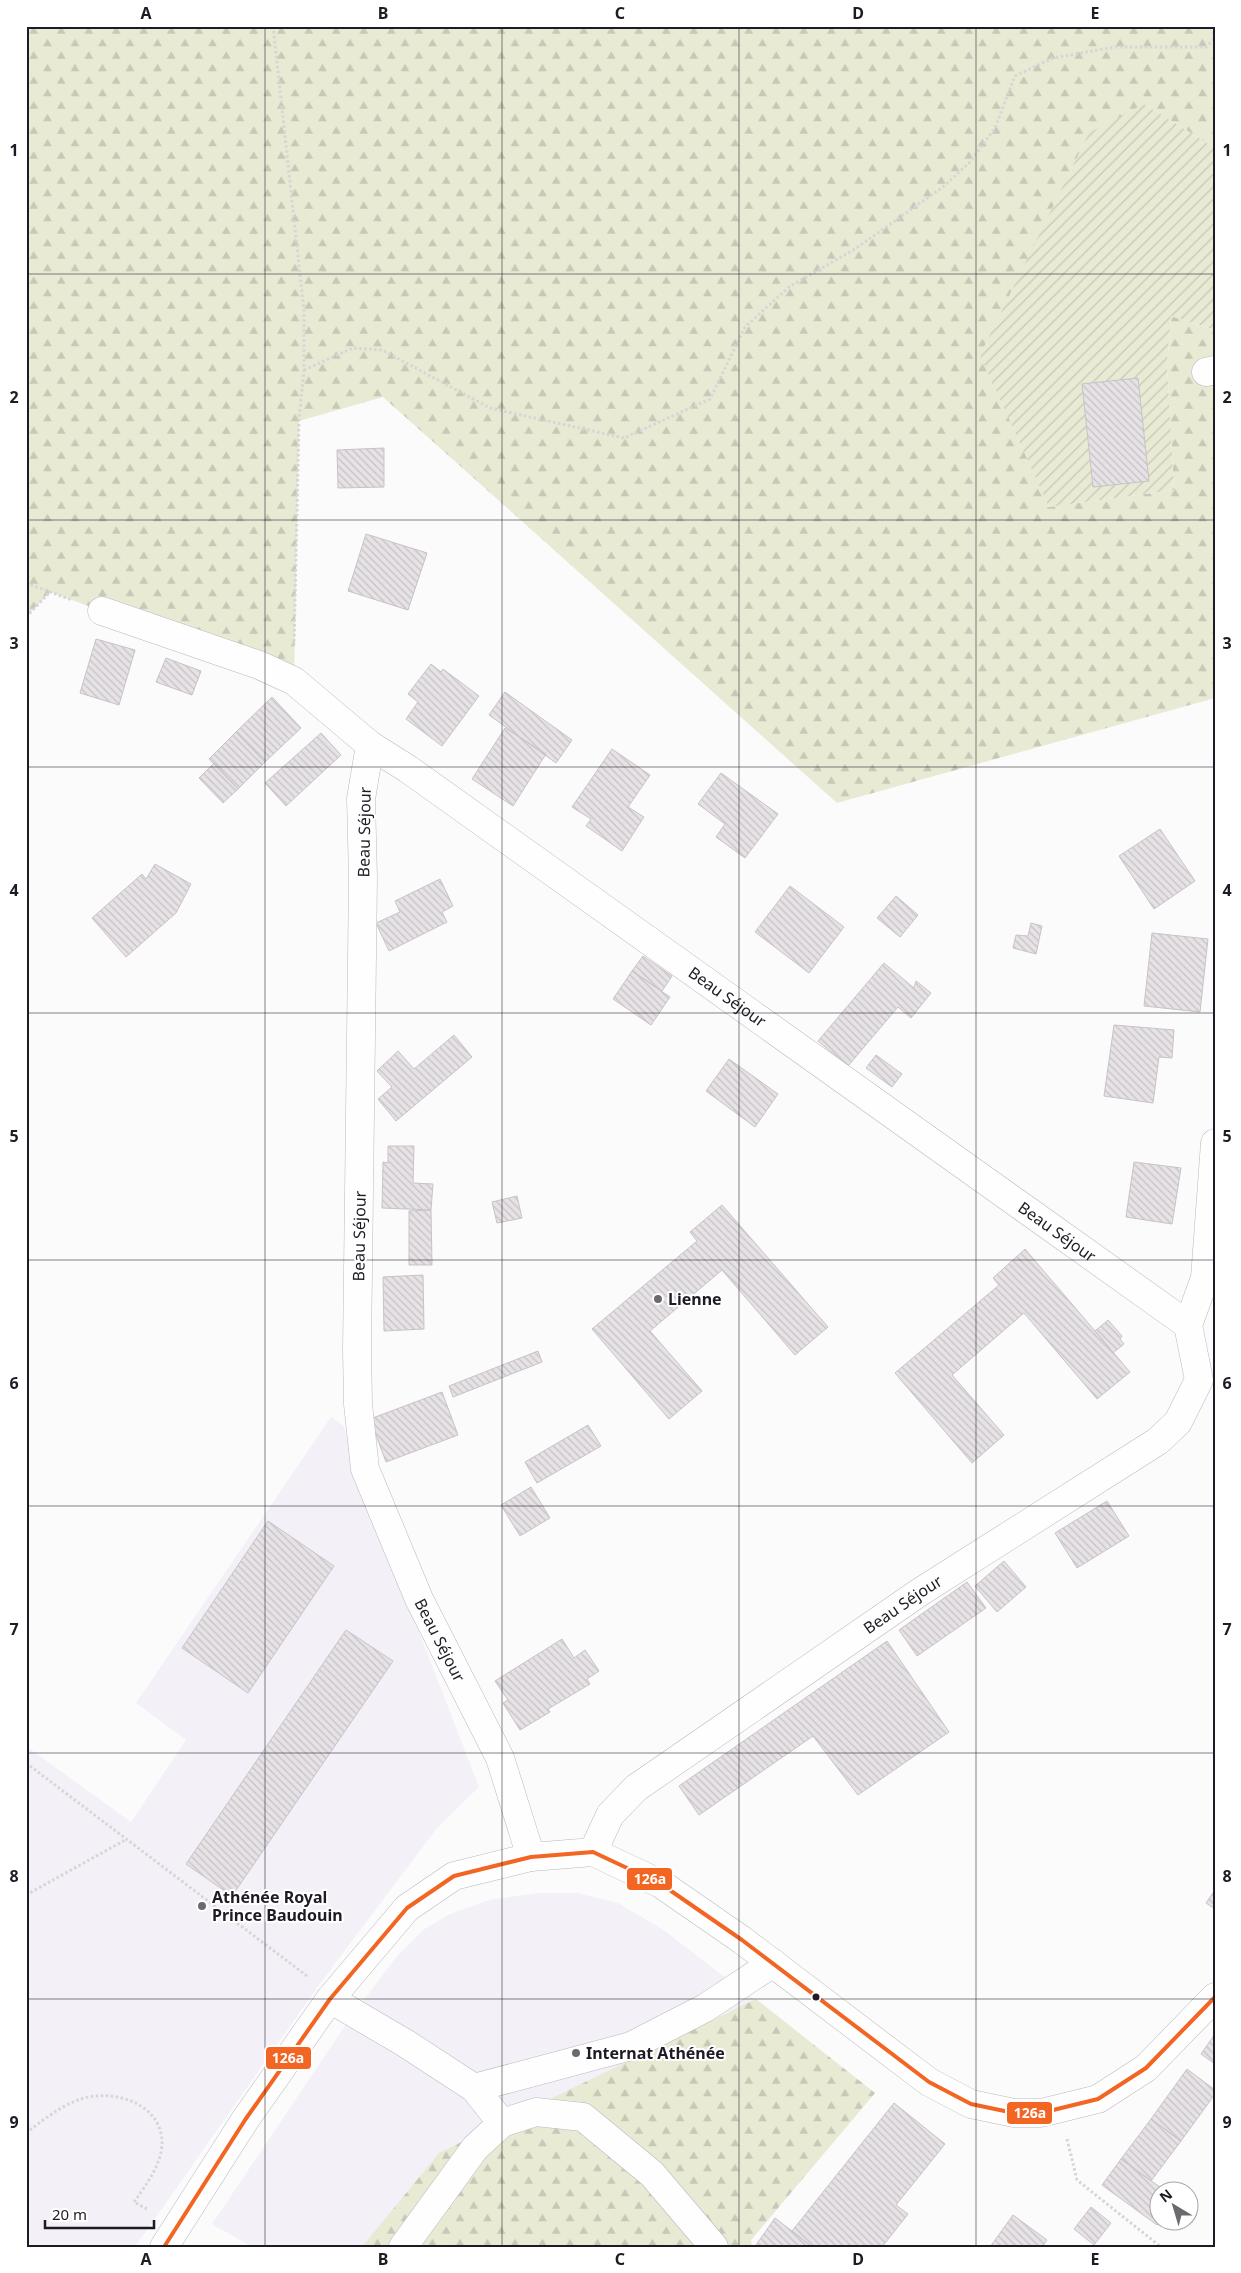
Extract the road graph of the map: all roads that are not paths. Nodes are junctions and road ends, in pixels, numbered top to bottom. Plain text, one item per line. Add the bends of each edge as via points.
1 (102, 611) dead end
2 (370, 745) junction
3 (1215, 1143) edge
4 (1188, 1325) junction
5 (593, 1852) junction
6 (531, 1857) junction
7 (773, 1963) junction
8 (1215, 1997) edge
9 (330, 1999) junction
10 (474, 2088) junction
11 (502, 2123) junction
12 (170, 2237) edge
13 (403, 2247) edge
14 (714, 2247) edge

1 - 2 street via 260,665 294,681
2 - 4 street, Beau Séjour
2 - 6 street, Beau Séjour via 361,799 363,878 357,1350 358,1404 365,1469 419,1598 500,1758
3 - 4 street via 1205,1278
4 - 5 street, Beau Séjour via 1199,1380 1178,1422 1158,1441 920,1592 636,1788 610,1815
5 - 6 street
5 - 7 street via 661,1884
6 - 9 street via 454,1876 407,1908
7 - 8 street via 929,2082 971,2104 1014,2113 1041,2113 1098,2100 1146,2068
7 - 10 street via 705,2008 631,2046
9 - 10 street
9 - 12 street via 245,2120
10 - 11 street
11 - 13 street via 475,2148
11 - 14 street via 536,2112 584,2116 652,2174

